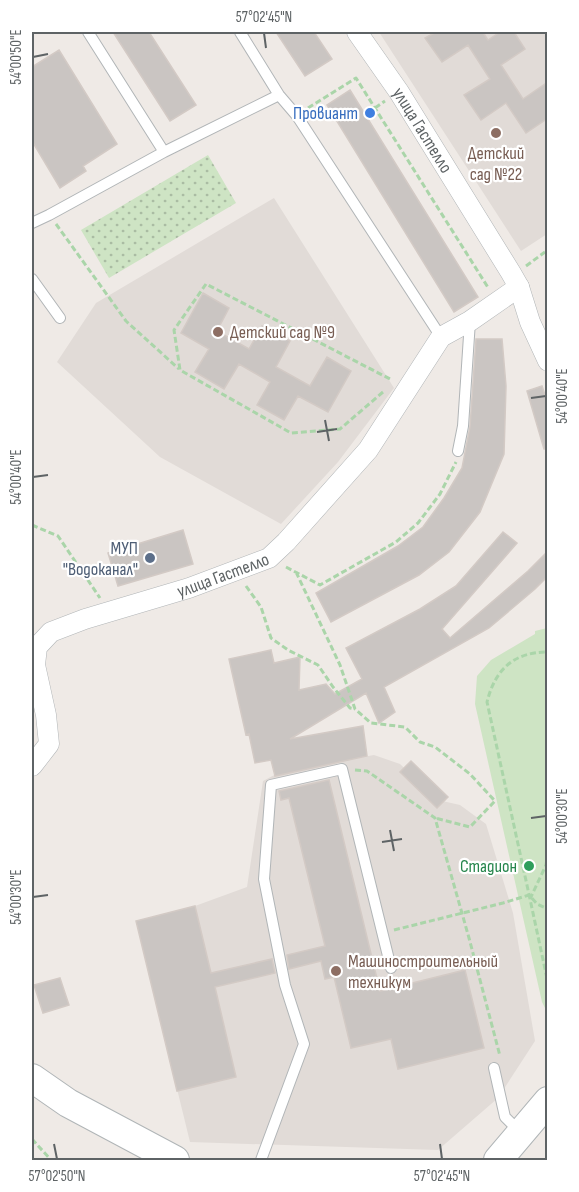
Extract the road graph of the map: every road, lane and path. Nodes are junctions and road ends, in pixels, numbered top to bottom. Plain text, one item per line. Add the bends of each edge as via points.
1 (88, 32) edge
2 (240, 32) edge
3 (357, 32) edge
4 (279, 95) junction
5 (297, 116) junction
6 (164, 152) junction
7 (49, 215) junction
8 (32, 221) edge
9 (545, 252) dead end
10 (525, 267) dead end
11 (32, 279) edge
12 (519, 287) junction
13 (496, 302) junction
14 (60, 318) dead end
15 (470, 321) junction
16 (441, 337) junction
17 (543, 340) edge
18 (548, 361) edge
19 (180, 370) junction
20 (458, 451) dead end
21 (456, 464) dead end
22 (32, 525) edge
23 (269, 558) junction
24 (235, 571) junction
25 (296, 572) junction
26 (109, 612) junction
27 (548, 652) edge
28 (355, 709) junction
29 (32, 766) edge
30 (342, 769) junction
31 (435, 818) junction
32 (548, 852) edge
33 (530, 897) junction
34 (548, 909) edge
35 (462, 914) junction
36 (383, 933) junction
37 (391, 968) dead end
38 (548, 983) edge
39 (498, 1066) joint
40 (32, 1078) edge
41 (548, 1101) edge
42 (522, 1133) junction
43 (32, 1139) edge
44 (51, 1161) edge
45 (175, 1161) edge
46 (261, 1161) edge
47 (498, 1161) edge

1 - 6 lane
2 - 4 lane
3 - 12 street, улица Гастелло via 399,92
4 - 5 lane
4 - 6 lane
5 - 13 path via 356,78
5 - 16 lane
6 - 7 lane
7 - 8 lane
7 - 19 path via 126,321
9 - 10 path
11 - 14 lane
12 - 13 street
12 - 17 street, улица Гастелло
13 - 15 street
15 - 16 street
15 - 20 lane
16 - 23 street, улица Гастелло via 368,450
17 - 18 street, улица Гастелло
19 - 19 path via 174,330 206,284 395,382 340,429 291,433
21 - 25 path via 422,519 396,542 320,585
22 - 26 path via 58,536
23 - 24 street, улица Гастелло
23 - 25 path
24 - 26 street, улица Гастелло
24 - 28 path via 261,607 271,638 318,665 343,700
25 - 28 path via 340,665
26 - 29 street, улица Гастелло via 51,632 37,647 35,665 49,744
27 - 33 path via 523,656 504,666 491,685 487,702
28 - 31 path via 372,723 405,726 420,742 435,747 470,774 495,801 470,827
30 - 31 path via 367,771
30 - 36 lane
30 - 46 lane via 271,785 264,879 285,985 304,1044
31 - 35 path
32 - 33 path
33 - 34 path
33 - 35 path
33 - 38 path
35 - 36 path
35 - 39 path
36 - 37 lane
39 - 42 lane via 505,1117
40 - 45 main road via 139,1146
41 - 42 main road
42 - 47 main road
43 - 44 path

